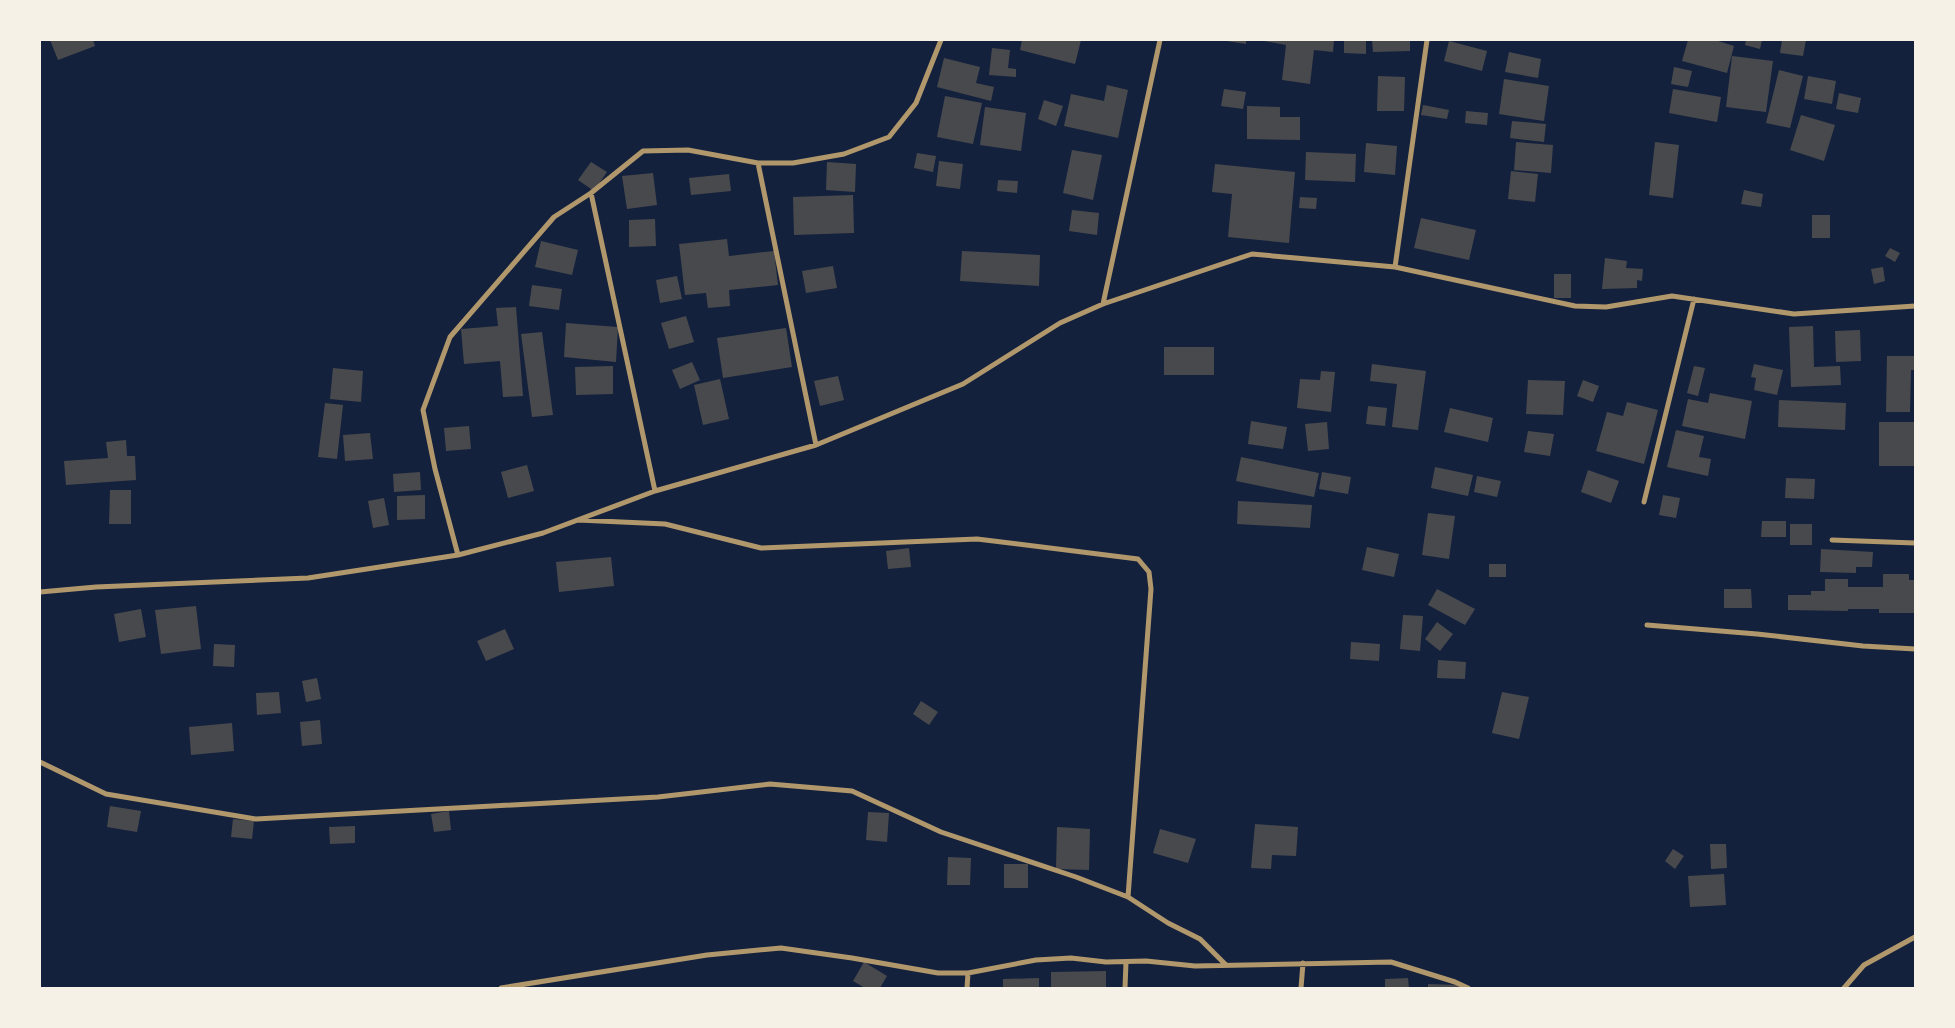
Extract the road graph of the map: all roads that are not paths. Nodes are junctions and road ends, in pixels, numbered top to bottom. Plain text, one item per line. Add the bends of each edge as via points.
1 (941, 40) edge
2 (1160, 40) edge
3 (1427, 40) edge
4 (758, 163) junction
5 (591, 193) junction
6 (1395, 267) junction
7 (1694, 299) junction
8 (1103, 304) junction
9 (1915, 306) edge
10 (816, 445) junction
11 (655, 491) junction
12 (1644, 502) dead end
13 (575, 520) junction
14 (1832, 540) dead end
15 (1915, 543) edge
16 (458, 555) junction
17 (40, 592) edge
18 (1647, 625) dead end
19 (1915, 649) edge
20 (40, 762) edge
21 (1128, 897) junction
22 (1915, 938) edge
23 (1126, 962) junction
24 (1304, 963) junction
25 (1226, 965) junction
26 (968, 973) junction
27 (501, 988) edge
28 (967, 988) edge
29 (1125, 988) edge
30 (1301, 988) edge
31 (1466, 988) edge
32 (1844, 988) edge

1 - 4 street via 916,103 889,137 844,154 793,163
2 - 8 street
3 - 6 street
4 - 5 street via 688,150 643,151
4 - 10 street
5 - 11 street
5 - 16 street via 554,217 450,337 423,410
6 - 7 street via 1575,306 1606,307 1672,296
6 - 8 street via 1252,254
7 - 9 street via 1794,314
7 - 12 street
8 - 10 street via 1060,322 963,384
10 - 11 street
11 - 13 street
13 - 16 street via 542,533
13 - 21 street via 665,524 760,548 978,538 1138,559 1149,572 1151,589
14 - 15 street
16 - 17 street via 308,578
18 - 19 street
20 - 21 street via 106,794 256,819 658,797 770,784 852,791 941,832
21 - 25 street via 1200,939
22 - 32 street via 1864,965
23 - 25 street
23 - 26 street via 1071,958 1036,960
23 - 29 street
24 - 25 street
24 - 30 street
24 - 31 street via 1391,962
26 - 27 street via 938,973 781,948 707,955
26 - 28 street

